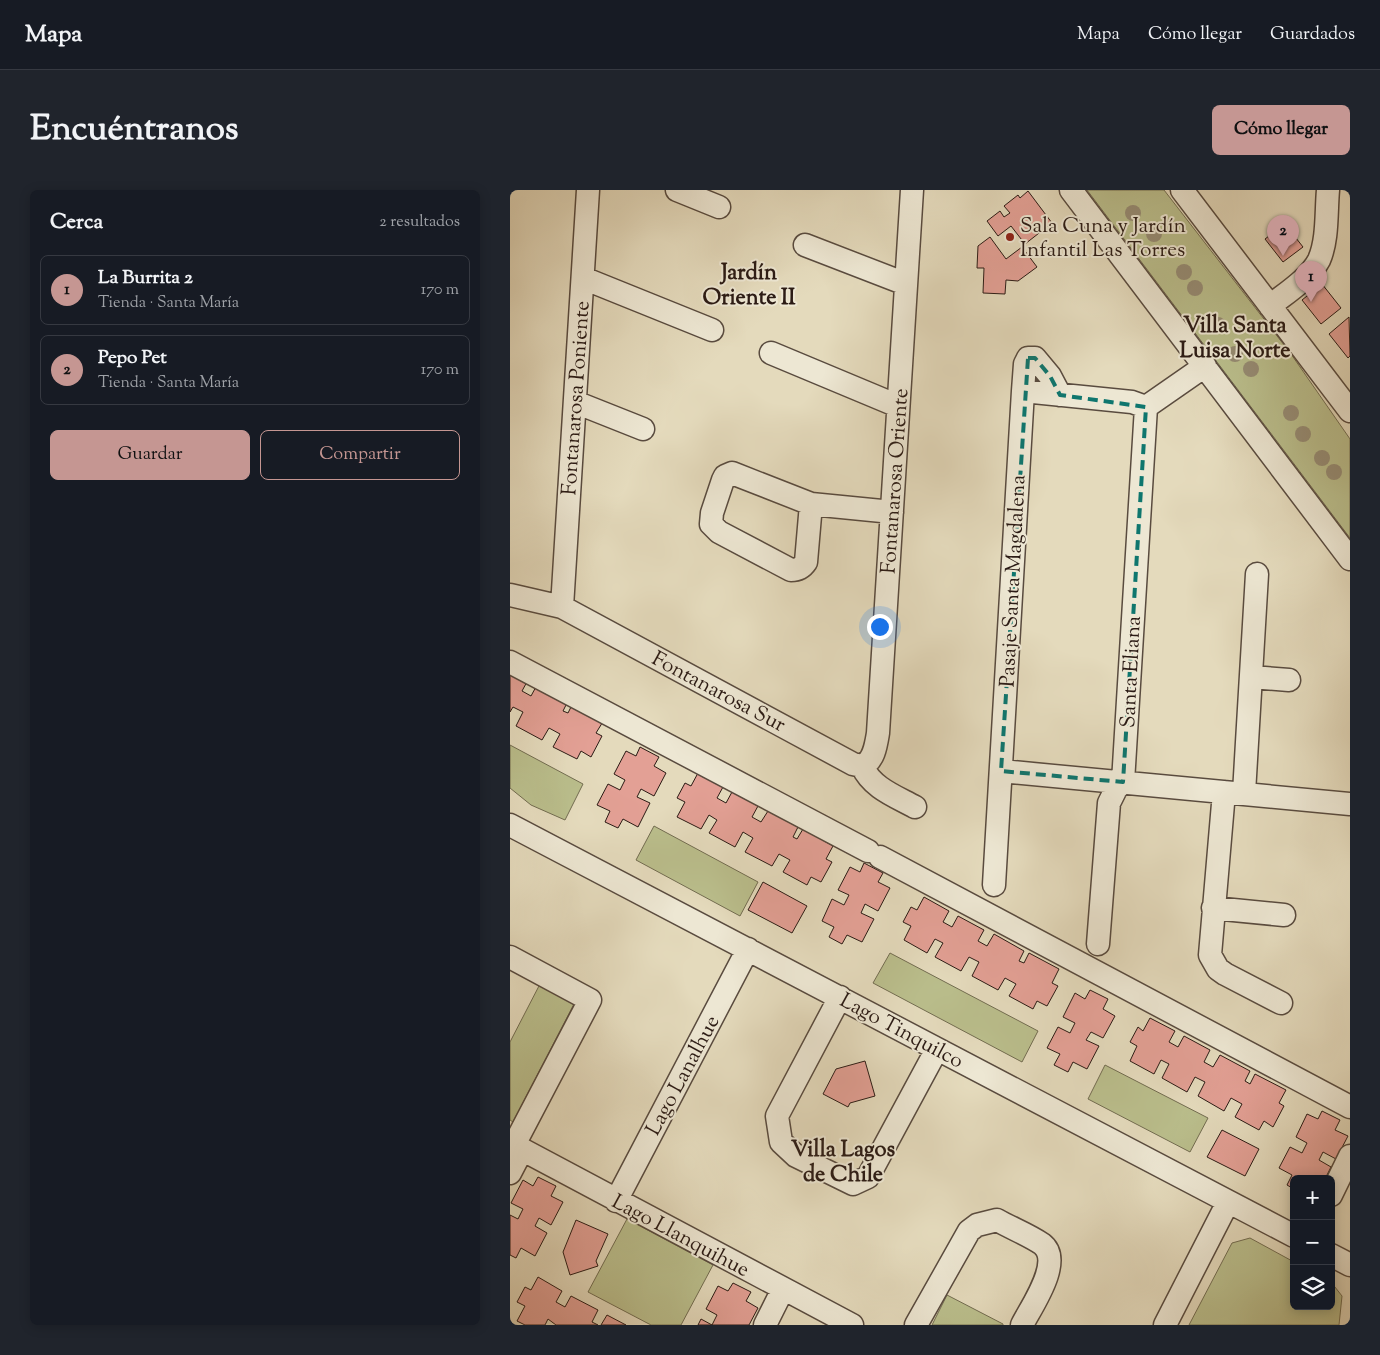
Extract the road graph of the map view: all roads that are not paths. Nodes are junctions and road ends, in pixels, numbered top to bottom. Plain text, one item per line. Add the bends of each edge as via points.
1 (588, 190) edge
2 (677, 190) edge
3 (912, 190) edge
4 (1071, 190) edge
5 (1182, 190) edge
6 (1328, 190) edge
7 (719, 207) dead end
8 (806, 245) dead end
9 (583, 278) junction
10 (906, 284) junction
11 (1270, 306) junction
12 (712, 330) dead end
13 (771, 353) dead end
14 (1205, 366) junction
15 (1023, 391) junction
16 (1060, 394) junction
17 (575, 402) junction
18 (898, 406) junction
19 (1146, 407) junction
20 (1350, 411) edge
21 (643, 429) dead end
22 (810, 504) junction
23 (892, 512) junction
24 (1350, 559) edge
25 (1257, 574) dead end
26 (510, 595) edge
27 (562, 607) junction
28 (510, 662) edge
29 (1251, 677) junction
30 (1289, 680) dead end
31 (862, 766) junction
32 (1000, 771) junction
33 (1123, 782) junction
34 (1234, 793) junction
35 (1350, 804) edge
36 (915, 807) dead end
37 (510, 825) edge
38 (994, 885) dead end
39 (1213, 908) junction
40 (1284, 915) dead end
41 (1098, 944) dead end
42 (748, 949) junction
43 (510, 957) edge
44 (840, 998) junction
45 (1281, 1003) dead end
46 (937, 1049) junction
47 (1350, 1107) edge
48 (515, 1146) edge
49 (1350, 1156) edge
50 (510, 1173) edge
51 (1335, 1187) edge
52 (616, 1201) junction
53 (1228, 1202) junction
54 (1290, 1234) edge
55 (1335, 1257) edge
56 (1350, 1265) edge
57 (783, 1289) junction
58 (765, 1325) edge
59 (852, 1325) edge
60 (916, 1325) edge
61 (1022, 1325) edge
62 (1166, 1325) edge

1 - 9 street, Fontanarosa Poniente
2 - 7 street
3 - 10 street, Fontanarosa Oriente
4 - 14 street
5 - 11 street
6 - 11 street via 1319,260 1308,275
8 - 10 street
9 - 12 street
9 - 17 street, Fontanarosa Poniente
10 - 18 street, Fontanarosa Oriente
11 - 20 street
13 - 18 street
14 - 19 street
14 - 24 street
15 - 16 street
15 - 16 street, Pasaje Santa Magdalena via 1026,360 1032,357 1050,376
15 - 32 street, Pasaje Santa Magdalena
16 - 19 street via 1132,402
17 - 21 street
17 - 27 street, Fontanarosa Poniente
18 - 23 street, Fontanarosa Oriente
19 - 33 street, Santa Eliana
22 - 22 street via 732,472 723,480 711,524 719,532 796,570 806,562
22 - 23 street
23 - 31 street, Fontanarosa Oriente via 878,733 873,754
25 - 29 street
26 - 27 street, Fontanarosa Sur
27 - 31 street, Fontanarosa Sur via 847,761
28 - 47 street
29 - 30 street
29 - 34 street
31 - 36 street via 878,787
32 - 33 street
32 - 38 street, Pasaje Santa Magdalena
33 - 34 street
33 - 41 street via 1109,803
34 - 35 street
34 - 39 street
37 - 42 street, Lago Tinquilco
39 - 40 street
39 - 45 street via 1209,947 1213,962 1225,974
42 - 44 street, Lago Tinquilco
42 - 52 street, Lago Lanalhue
43 - 48 street via 590,1000
44 - 46 street, Lago Tinquilco
44 - 46 street via 777,1116 781,1142 796,1156 853,1184 868,1177
46 - 53 street, Lago Tinquilco
48 - 50 street
48 - 52 street, Lago Llanquihue
49 - 51 street
52 - 57 street, Lago Llanquihue
53 - 54 street, Lago Tinquilco
53 - 62 street
55 - 56 street
57 - 58 street
57 - 59 street, Lago Llanquihue
60 - 61 street via 969,1232 986,1221 997,1220 1043,1245 1050,1257 1050,1271

